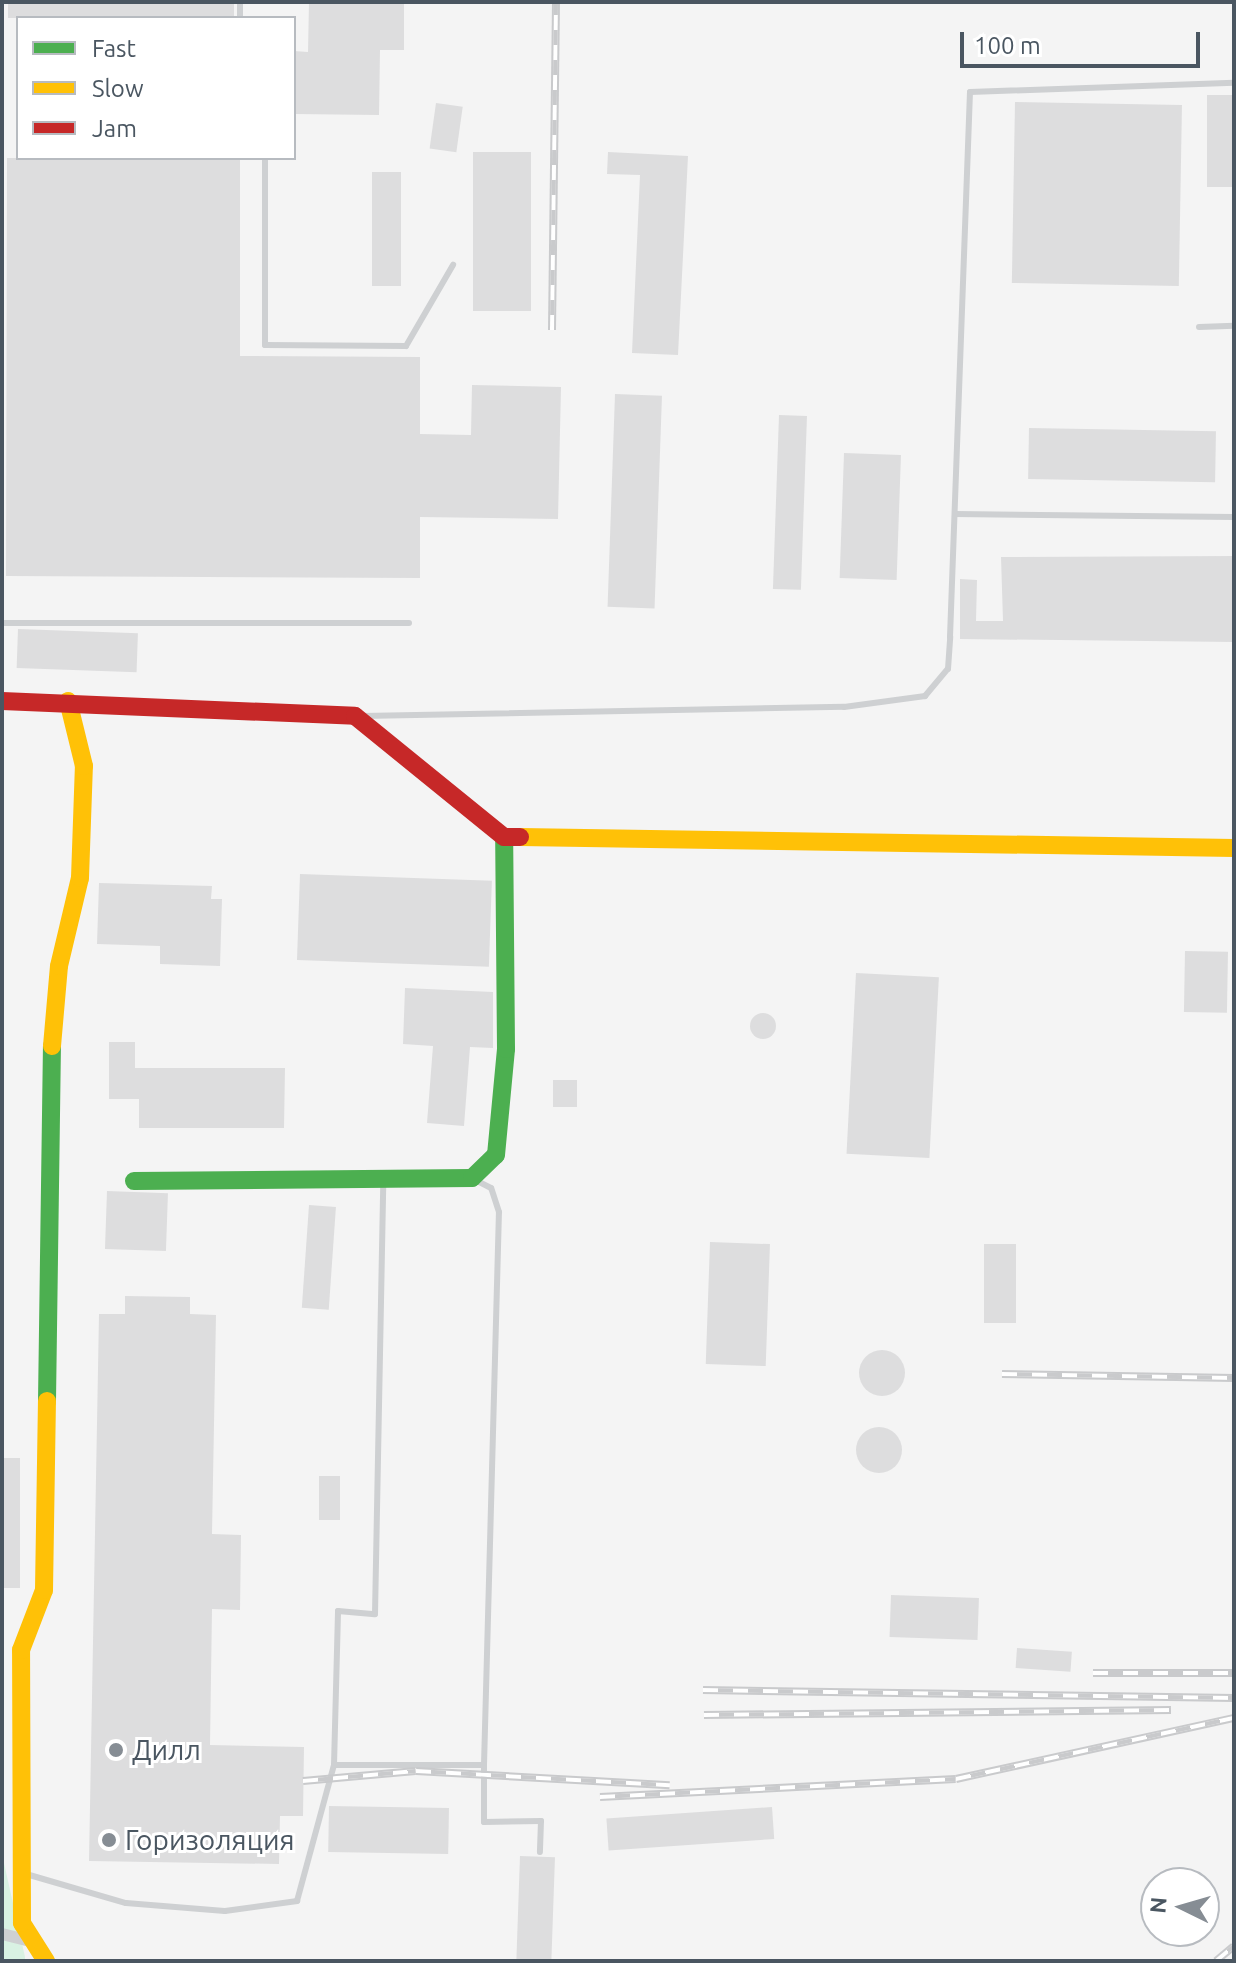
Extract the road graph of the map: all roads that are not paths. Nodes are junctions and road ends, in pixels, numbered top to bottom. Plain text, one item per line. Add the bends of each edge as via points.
1 (1234, 83) edge
2 (265, 160) edge
3 (453, 265) dead end
4 (1234, 326) edge
5 (1199, 327) dead end
6 (955, 514) junction
7 (1234, 517) edge
8 (2, 623) edge
9 (409, 623) dead end
10 (2, 701) edge
11 (68, 701) junction
12 (355, 716) junction
13 (504, 837) junction
14 (1234, 848) edge
15 (472, 1178) junction
16 (134, 1181) dead end
17 (383, 1183) junction
18 (334, 1765) junction
19 (484, 1765) junction
20 (540, 1852) dead end
21 (23, 1873) junction
22 (2, 1934) edge
23 (31, 1941) junction
24 (46, 1961) edge

1 - 6 lane via 970,92
2 - 3 lane via 265,345 406,346
4 - 5 lane
6 - 7 lane
6 - 12 lane via 948,669 925,696 844,707
8 - 9 lane
10 - 11 street
11 - 12 street
11 - 21 street via 84,766 80,878 59,966 52,1046 44,1590 21,1650
12 - 13 street
13 - 14 street
13 - 15 street via 506,1049 496,1155
15 - 17 street
15 - 19 lane via 491,1188 499,1212
16 - 17 street
17 - 18 lane via 375,1614 338,1611
18 - 19 lane
18 - 21 lane via 297,1901 225,1911 126,1903
19 - 20 lane via 484,1822 541,1821
21 - 23 street via 22,1923
22 - 23 street
23 - 24 street

